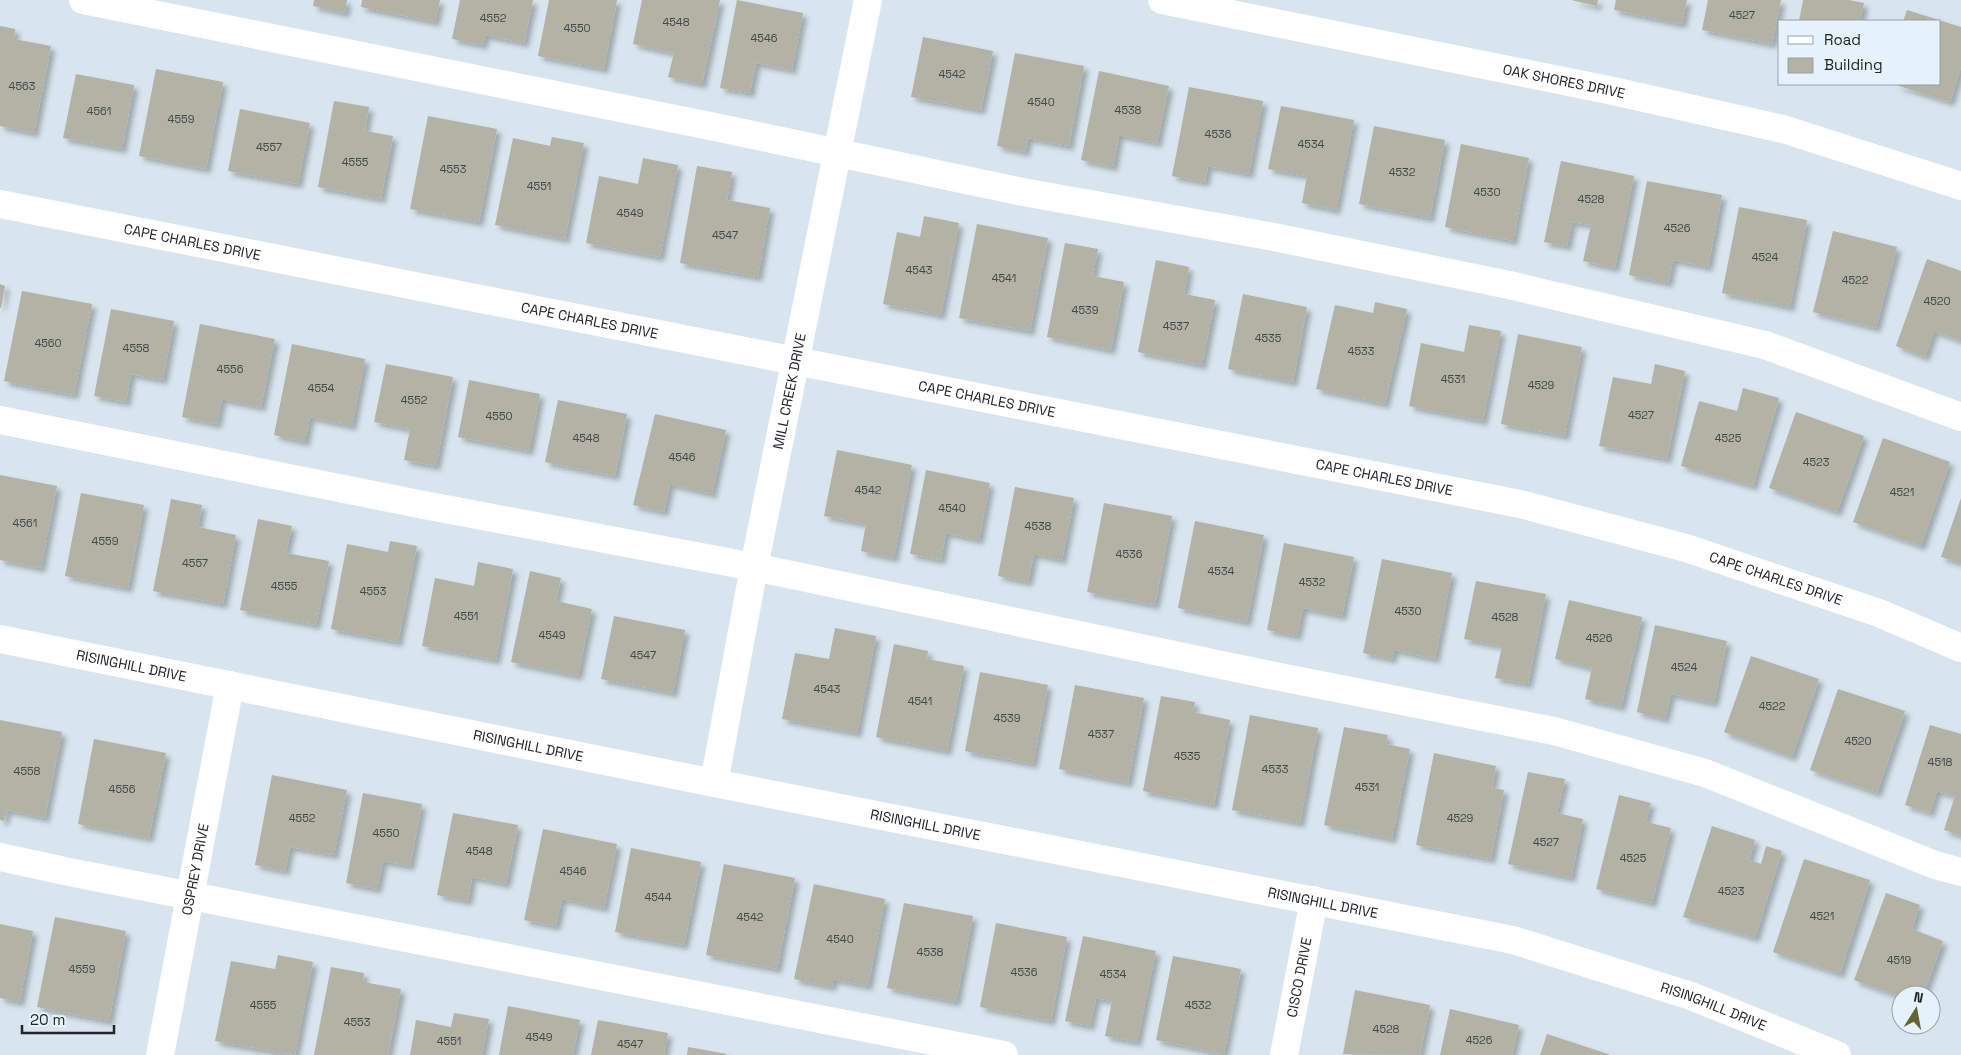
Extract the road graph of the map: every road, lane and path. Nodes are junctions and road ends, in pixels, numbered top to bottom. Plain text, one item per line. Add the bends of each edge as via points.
1 (83, 0) edge
2 (868, 0) edge
3 (1162, 0) edge
4 (838, 152) junction
5 (1961, 186) edge
6 (0, 204) edge
7 (796, 360) junction
8 (1961, 417) edge
9 (0, 420) edge
10 (754, 567) junction
11 (0, 639) edge
12 (1961, 648) edge
13 (230, 685) junction
14 (714, 783) junction
15 (0, 857) edge
16 (1961, 872) edge
17 (190, 895) junction
18 (1314, 900) junction
19 (160, 1055) edge
20 (1004, 1055) edge
21 (1284, 1055) edge
22 (1837, 1055) edge

1 - 4 street
2 - 4 street, MILL CREEK DRIVE
3 - 5 street, OAK SHORES DRIVE via 1603,89 1783,129
4 - 7 street, MILL CREEK DRIVE
4 - 8 street via 1023,192 1274,237 1509,285 1765,345
6 - 7 street, CAPE CHARLES DRIVE
7 - 10 street, MILL CREEK DRIVE
7 - 12 street, CAPE CHARLES DRIVE via 1520,504 1686,548 1879,613
9 - 10 street
10 - 14 street, MILL CREEK DRIVE
10 - 16 street via 1260,674 1554,731 1705,773 1934,865
11 - 13 street, RISINGHILL DRIVE
13 - 14 street, RISINGHILL DRIVE
13 - 17 street, OSPREY DRIVE
14 - 18 street, RISINGHILL DRIVE
15 - 17 street
17 - 19 street, OSPREY DRIVE
17 - 20 street
18 - 21 street, CISCO DRIVE
18 - 22 street, RISINGHILL DRIVE via 1513,940 1691,996

